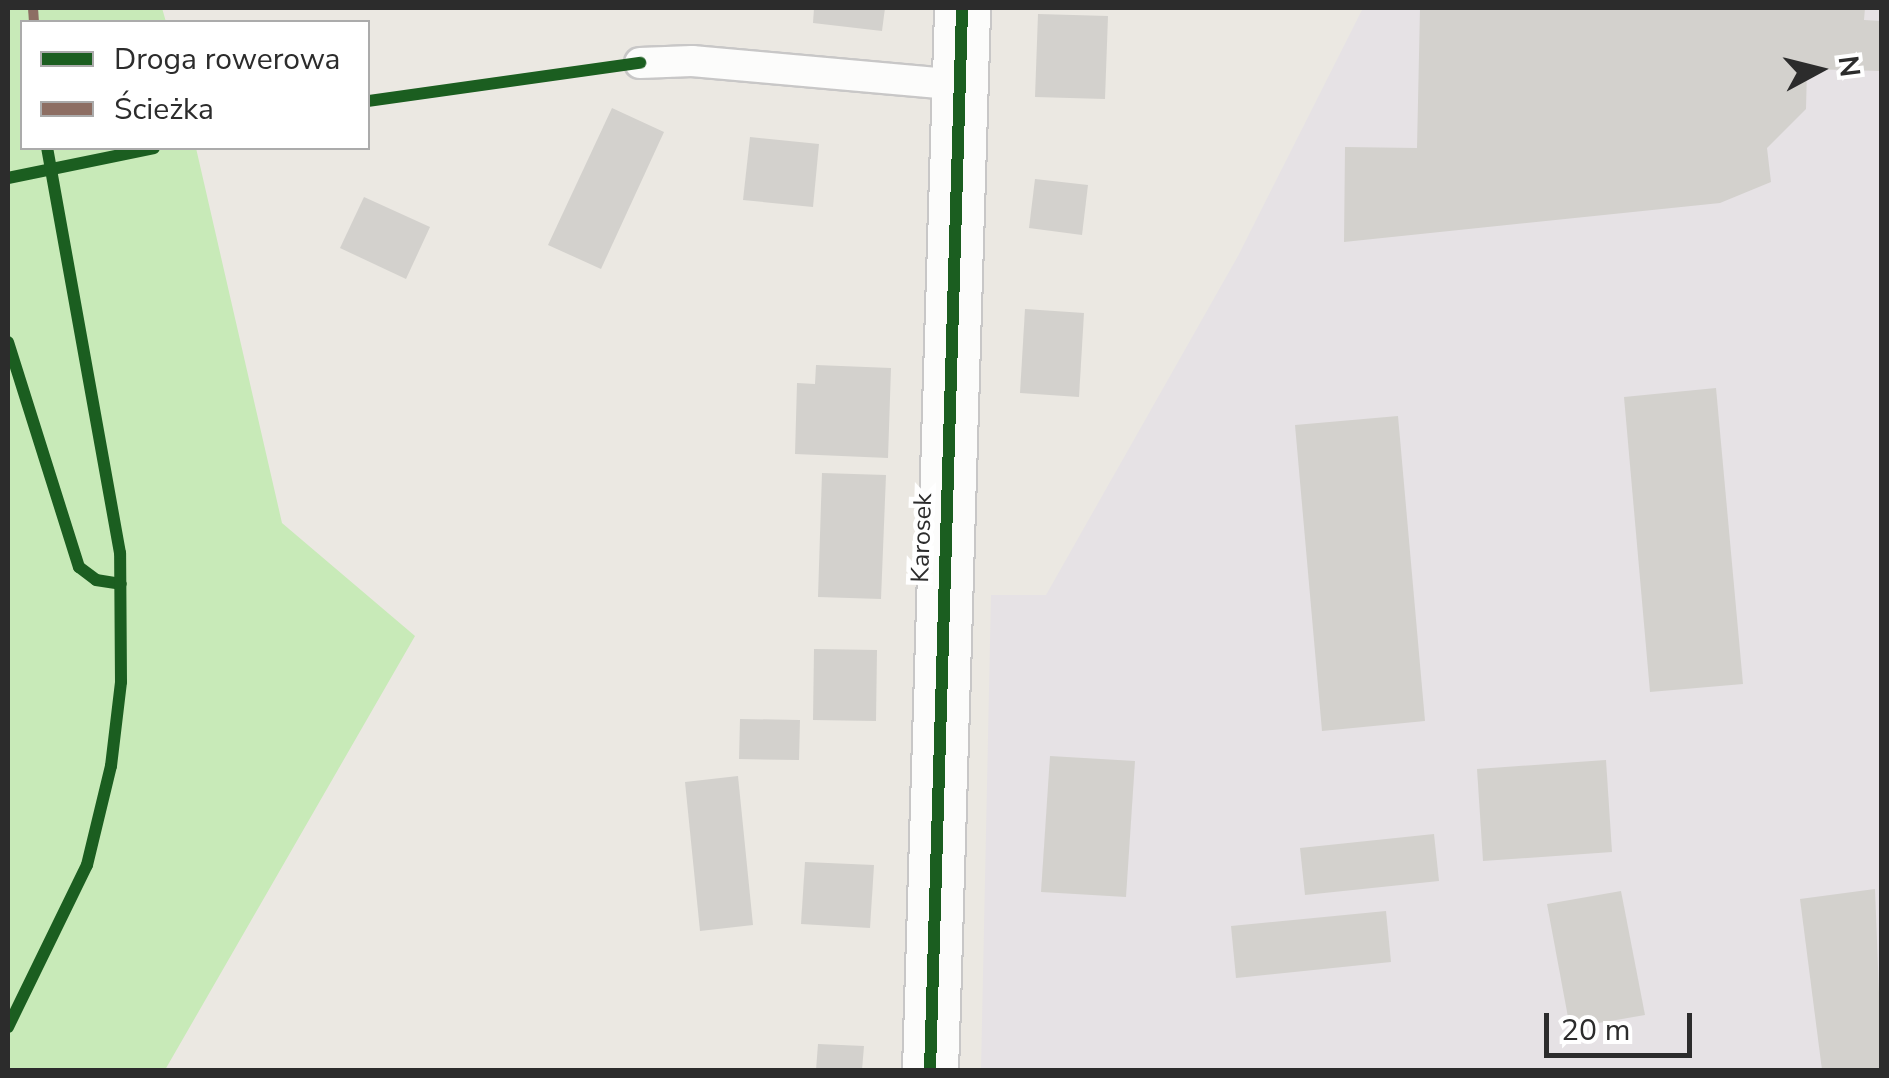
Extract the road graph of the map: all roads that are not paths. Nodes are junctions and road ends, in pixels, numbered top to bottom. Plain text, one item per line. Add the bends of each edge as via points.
1 (962, 8) edge
2 (640, 63) dead end
3 (959, 85) junction
4 (930, 1070) edge

1 - 3 street, Karosek
2 - 3 lane via 692,61
3 - 4 street, Karosek

